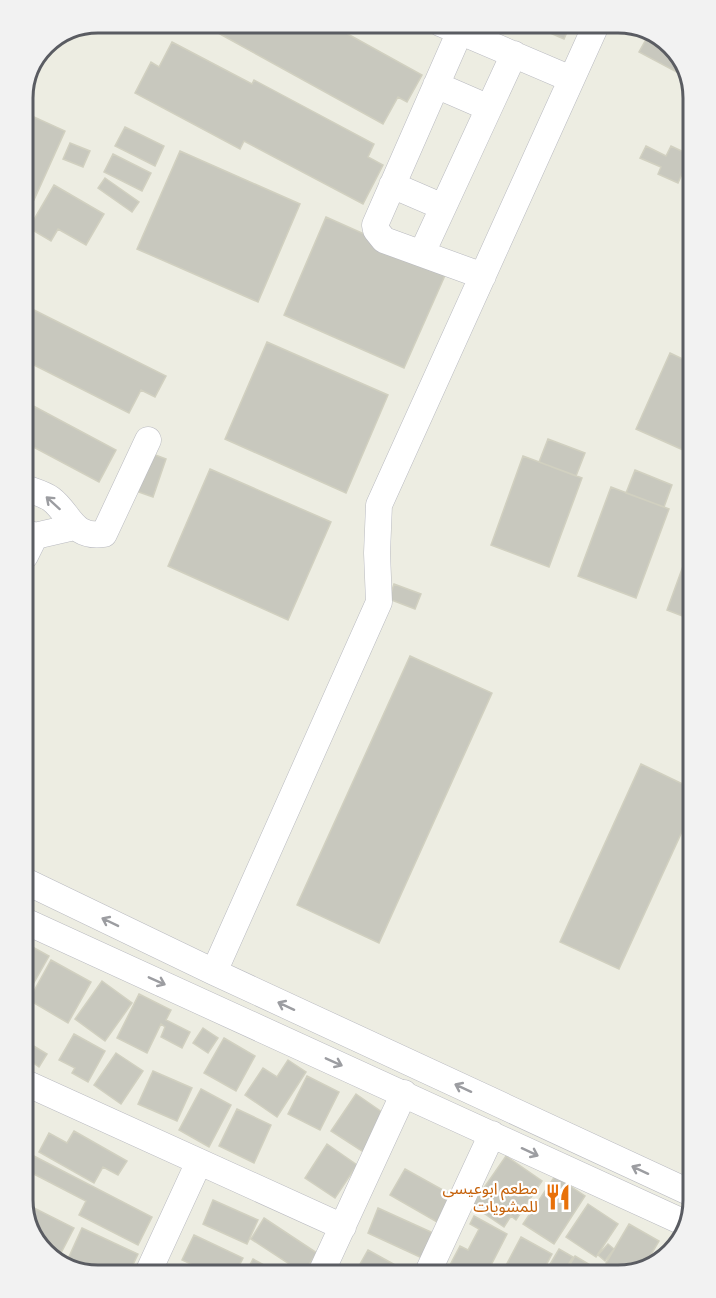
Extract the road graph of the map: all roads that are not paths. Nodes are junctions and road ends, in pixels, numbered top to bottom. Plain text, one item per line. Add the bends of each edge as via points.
1 (449, 33) edge
2 (464, 33) edge
3 (592, 33) edge
4 (514, 54) junction
5 (571, 79) junction
6 (436, 85) junction
7 (489, 108) junction
8 (392, 184) junction
9 (443, 207) junction
10 (422, 253) junction
11 (483, 276) junction
12 (148, 440) dead end
13 (33, 491) edge
14 (74, 527) junction
15 (33, 539) edge
16 (33, 885) edge
17 (33, 925) edge
18 (214, 972) junction
19 (33, 1093) edge
20 (404, 1093) junction
21 (492, 1134) junction
22 (199, 1162) junction
23 (683, 1189) edge
24 (680, 1221) edge
25 (343, 1227) junction
26 (152, 1265) edge
27 (325, 1265) edge
28 (438, 1265) edge

1 - 6 street
2 - 4 street
3 - 5 street
4 - 5 street
4 - 7 street
5 - 11 street
6 - 7 street
6 - 8 street
7 - 9 street
8 - 9 street
8 - 10 street via 376,230 384,240
9 - 10 street
10 - 11 street
11 - 18 street via 379,505 379,602
12 - 14 street via 104,534 95,535
14 -> 13 street via 51,499
14 - 15 street
18 -> 16 street
17 -> 20 street
23 -> 18 street
19 - 22 street
20 - 21 street
20 - 25 street
21 -> 24 street
21 - 28 street
22 - 25 street
22 - 26 street
25 - 27 street

